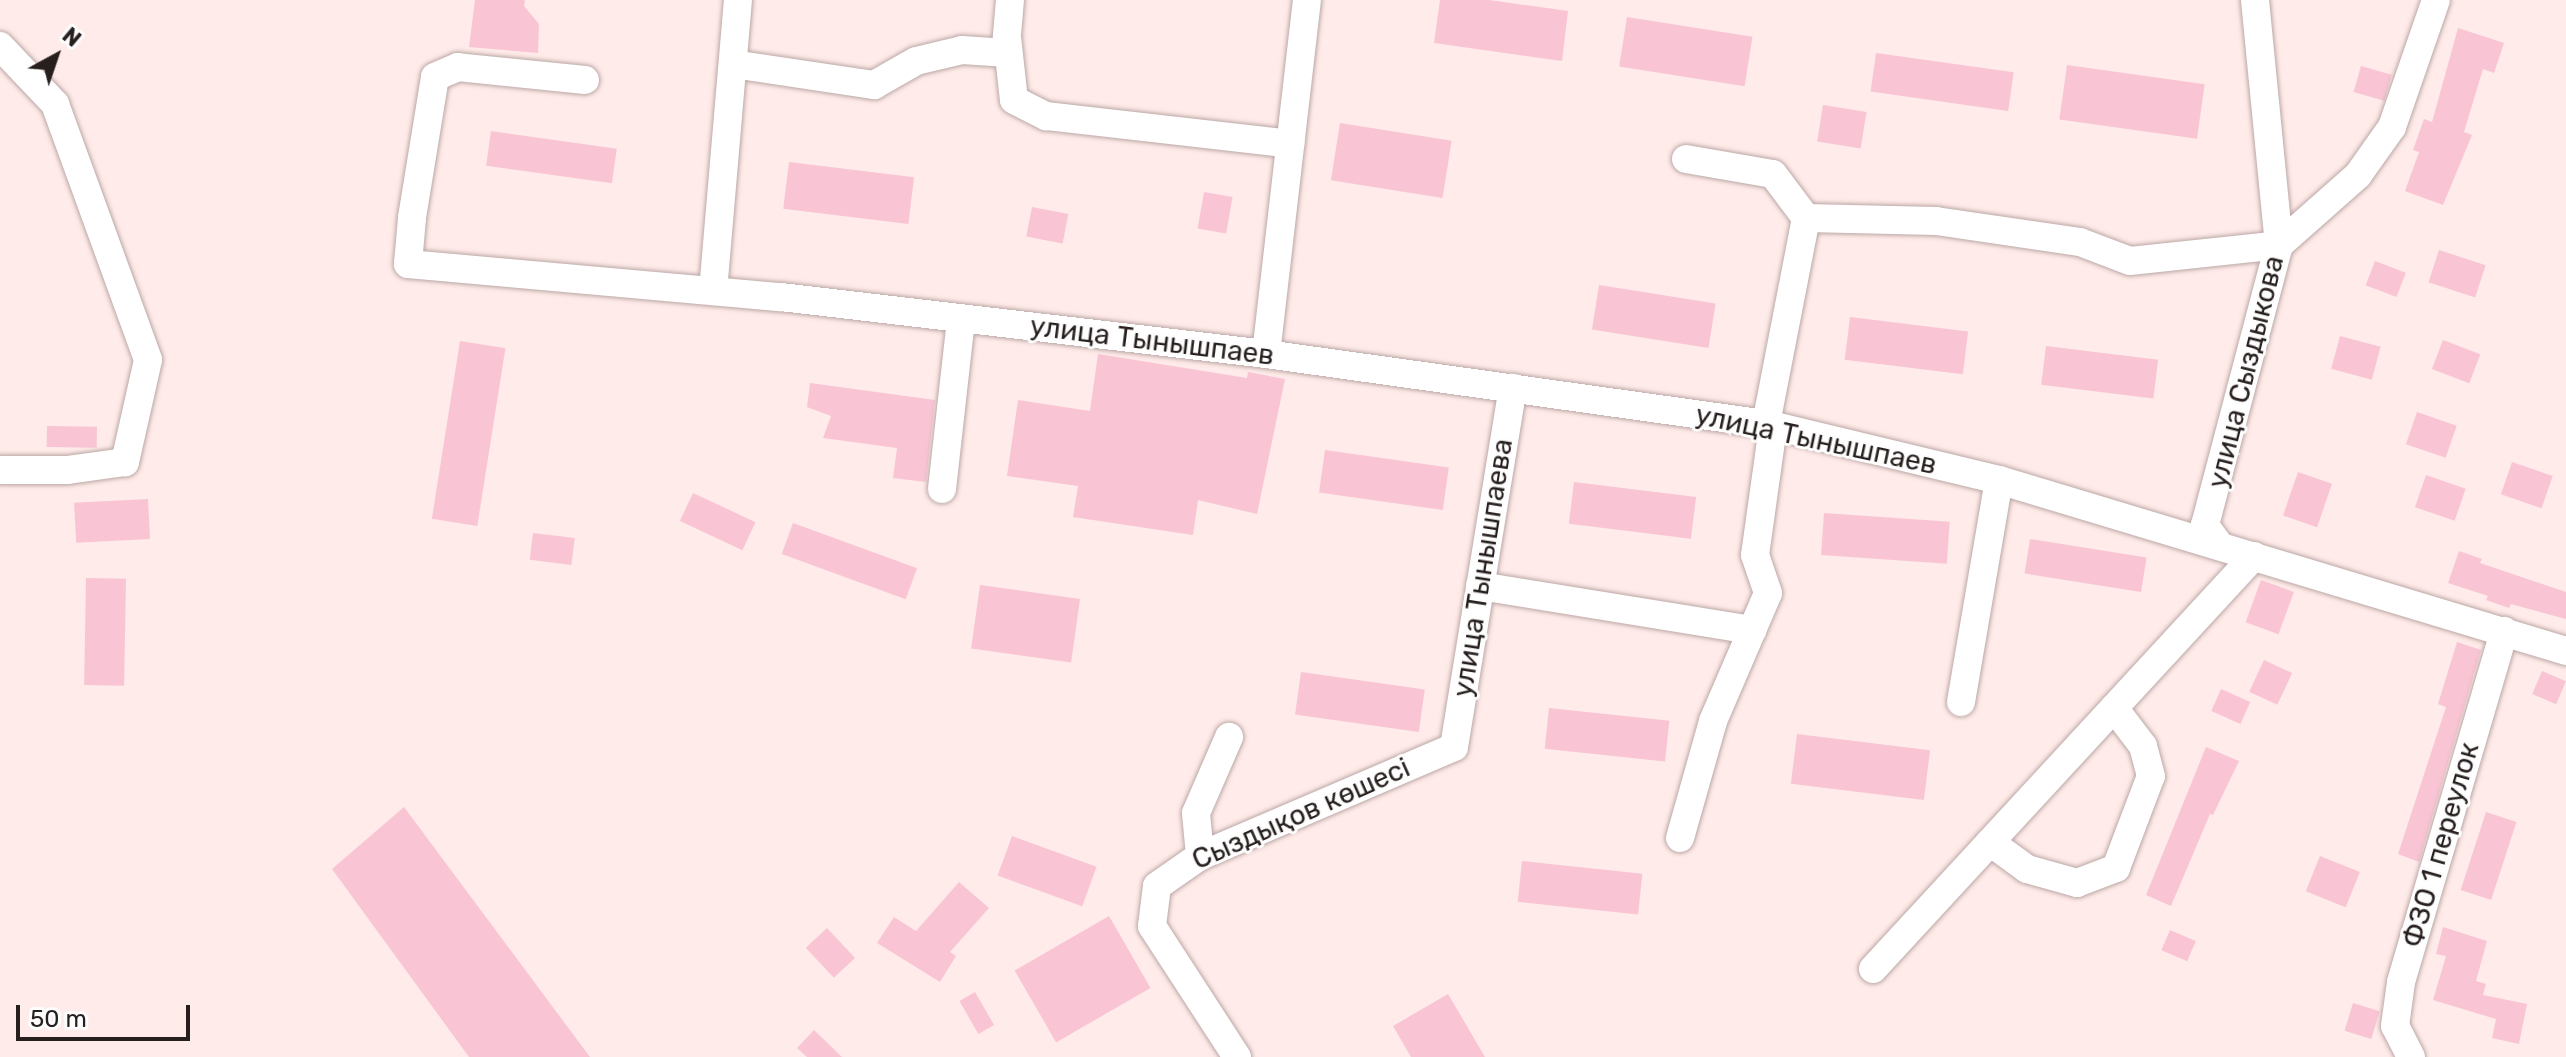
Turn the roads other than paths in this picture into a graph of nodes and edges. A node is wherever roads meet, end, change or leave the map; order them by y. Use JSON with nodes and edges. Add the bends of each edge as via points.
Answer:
{"nodes":[{"id":1,"x":738,"y":0,"type":"edge"},
{"id":2,"x":1010,"y":0,"type":"edge"},
{"id":3,"x":1307,"y":0,"type":"edge"},
{"id":4,"x":2255,"y":0,"type":"edge"},
{"id":5,"x":2436,"y":0,"type":"edge"},
{"id":6,"x":0,"y":46,"type":"edge"},
{"id":7,"x":1008,"y":53,"type":"junction"},
{"id":8,"x":733,"y":64,"type":"junction"},
{"id":9,"x":585,"y":80,"type":"dead end"},
{"id":10,"x":1290,"y":144,"type":"junction"},
{"id":11,"x":1686,"y":159,"type":"dead end"},
{"id":12,"x":1806,"y":218,"type":"junction"},
{"id":13,"x":2279,"y":245,"type":"junction"},
{"id":14,"x":713,"y":291,"type":"junction"},
{"id":15,"x":961,"y":319,"type":"junction"},
{"id":16,"x":1266,"y":354,"type":"junction"},
{"id":17,"x":1513,"y":388,"type":"junction"},
{"id":18,"x":1770,"y":426,"type":"junction"},
{"id":19,"x":0,"y":470,"type":"edge"},
{"id":20,"x":1999,"y":480,"type":"junction"},
{"id":21,"x":942,"y":489,"type":"dead end"},
{"id":22,"x":2220,"y":546,"type":"junction"},
{"id":23,"x":2254,"y":556,"type":"junction"},
{"id":24,"x":1480,"y":586,"type":"junction"},
{"id":25,"x":1752,"y":630,"type":"junction"},
{"id":26,"x":2504,"y":631,"type":"junction"},
{"id":27,"x":2566,"y":651,"type":"edge"},
{"id":28,"x":1961,"y":702,"type":"dead end"},
{"id":29,"x":2114,"y":708,"type":"junction"},
{"id":30,"x":1229,"y":737,"type":"dead end"},
{"id":31,"x":1454,"y":747,"type":"joint"},
{"id":32,"x":1680,"y":838,"type":"dead end"},
{"id":33,"x":1990,"y":842,"type":"junction"},
{"id":34,"x":1200,"y":856,"type":"junction"},
{"id":35,"x":1873,"y":969,"type":"dead end"},
{"id":36,"x":1237,"y":1057,"type":"edge"},
{"id":37,"x":2411,"y":1057,"type":"edge"}],
"edges":[{"from":1,"to":8,"type":"street"},
{"from":2,"to":7,"type":"street"},
{"from":3,"to":10,"type":"street"},
{"from":4,"to":13,"type":"street","name":"улица Сыздыкова"},
{"from":5,"to":13,"type":"street","via":[[2392,127],[2358,175]]},
{"from":6,"to":19,"type":"street","via":[[55,104],[148,360],[125,462],[67,470]]},
{"from":7,"to":8,"type":"street","via":[[947,53],[916,61],[874,85]]},
{"from":7,"to":10,"type":"street","via":[[1014,100],[1046,116]]},
{"from":8,"to":14,"type":"street"},
{"from":9,"to":14,"type":"street","name":"улица Тынышпаев","via":[[458,67],[435,77],[408,264]]},
{"from":10,"to":16,"type":"street"},
{"from":11,"to":12,"type":"street","via":[[1773,174]]},
{"from":12,"to":13,"type":"street","via":[[1936,221],[2080,242],[2130,261]]},
{"from":12,"to":18,"type":"street"},
{"from":13,"to":22,"type":"street","name":"улица Сыздыкова","via":[[2205,525]]},
{"from":14,"to":15,"type":"street","name":"улица Тынышпаев"},
{"from":15,"to":16,"type":"street","name":"улица Тынышпаев"},
{"from":15,"to":21,"type":"street"},
{"from":16,"to":17,"type":"street","name":"улица Тынышпаев"},
{"from":17,"to":18,"type":"street","name":"улица Тынышпаев"},
{"from":17,"to":24,"type":"street","name":"улица Тынышпаева"},
{"from":18,"to":20,"type":"street","name":"улица Тынышпаев"},
{"from":18,"to":25,"type":"street","via":[[1755,555],[1768,593]]},
{"from":20,"to":22,"type":"street","name":"улица Тынышпаев"},
{"from":20,"to":28,"type":"street"},
{"from":22,"to":23,"type":"street"},
{"from":23,"to":26,"type":"street"},
{"from":23,"to":29,"type":"street"},
{"from":24,"to":25,"type":"street"},
{"from":24,"to":31,"type":"street","name":"улица Тынышпаева"},
{"from":25,"to":32,"type":"street","via":[[1713,721]]},
{"from":26,"to":27,"type":"street"},
{"from":26,"to":37,"type":"street","name":"ФЗО 1 переулок","via":[[2401,982],[2395,1026]]},
{"from":29,"to":33,"type":"street"},
{"from":29,"to":33,"type":"street","via":[[2143,746],[2151,776],[2116,868],[2077,883],[2027,869]]},
{"from":30,"to":34,"type":"street","via":[[1196,813]]},
{"from":31,"to":34,"type":"street","name":"Сыздықов көшесі"},
{"from":33,"to":35,"type":"street"},
{"from":34,"to":36,"type":"street","name":"Сыздықов көшесі","via":[[1157,886],[1152,926]]}]}
